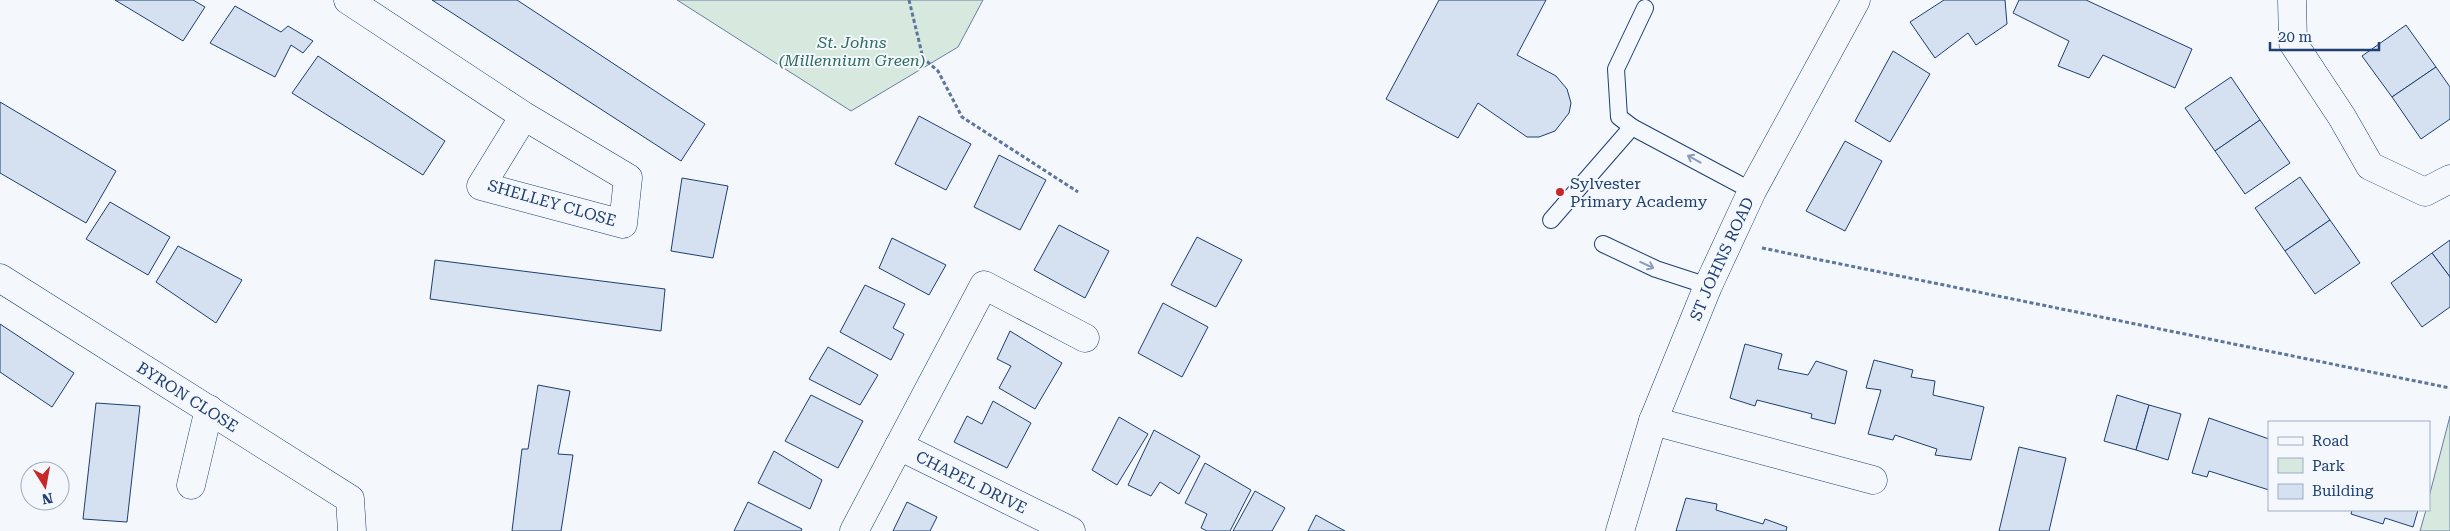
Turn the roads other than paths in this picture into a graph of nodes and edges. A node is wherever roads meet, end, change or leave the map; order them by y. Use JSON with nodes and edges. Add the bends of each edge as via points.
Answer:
{"nodes":[{"id":1,"x":348,"y":0,"type":"edge"},
{"id":2,"x":1856,"y":0,"type":"edge"},
{"id":3,"x":2292,"y":0,"type":"edge"},
{"id":4,"x":1645,"y":8,"type":"dead end"},
{"id":5,"x":524,"y":116,"type":"junction"},
{"id":6,"x":1632,"y":127,"type":"junction"},
{"id":7,"x":2450,"y":179,"type":"edge"},
{"id":8,"x":1752,"y":191,"type":"junction"},
{"id":9,"x":1551,"y":220,"type":"dead end"},
{"id":10,"x":1603,"y":244,"type":"dead end"},
{"id":11,"x":0,"y":278,"type":"edge"},
{"id":12,"x":1708,"y":286,"type":"junction"},
{"id":13,"x":1085,"y":338,"type":"dead end"},
{"id":14,"x":209,"y":409,"type":"junction"},
{"id":15,"x":1652,"y":421,"type":"junction"},
{"id":16,"x":898,"y":446,"type":"junction"},
{"id":17,"x":1872,"y":480,"type":"dead end"},
{"id":18,"x":192,"y":486,"type":"dead end"},
{"id":19,"x":352,"y":531,"type":"edge"},
{"id":20,"x":854,"y":531,"type":"edge"},
{"id":21,"x":1071,"y":531,"type":"edge"},
{"id":22,"x":1620,"y":531,"type":"edge"}],
"edges":[{"from":1,"to":5,"type":"street","name":"SHELLEY CLOSE"},
{"from":2,"to":8,"type":"street","name":"ST JOHNS ROAD"},
{"from":3,"to":7,"type":"street","via":[[2293,43],[2370,166],[2425,192]]},
{"from":4,"to":6,"type":"lane","via":[[1616,69],[1618,117]]},
{"from":5,"to":5,"type":"street","name":"SHELLEY CLOSE","via":[[628,178],[624,224],[481,186]]},
{"from":8,"to":6,"type":"lane","one_way":true},
{"from":6,"to":9,"type":"lane"},
{"from":8,"to":12,"type":"street","name":"ST JOHNS ROAD"},
{"from":10,"to":12,"type":"lane","one_way":true,"via":[[1656,269]]},
{"from":11,"to":14,"type":"street","name":"BYRON CLOSE"},
{"from":12,"to":15,"type":"street","name":"ST JOHNS ROAD"},
{"from":13,"to":16,"type":"street","via":[[984,285]]},
{"from":14,"to":18,"type":"street"},
{"from":14,"to":19,"type":"street","name":"BYRON CLOSE","via":[[350,499]]},
{"from":15,"to":17,"type":"street"},
{"from":15,"to":22,"type":"street","name":"ST JOHNS ROAD"},
{"from":16,"to":20,"type":"street"},
{"from":16,"to":21,"type":"street","name":"CHAPEL DRIVE"}]}
